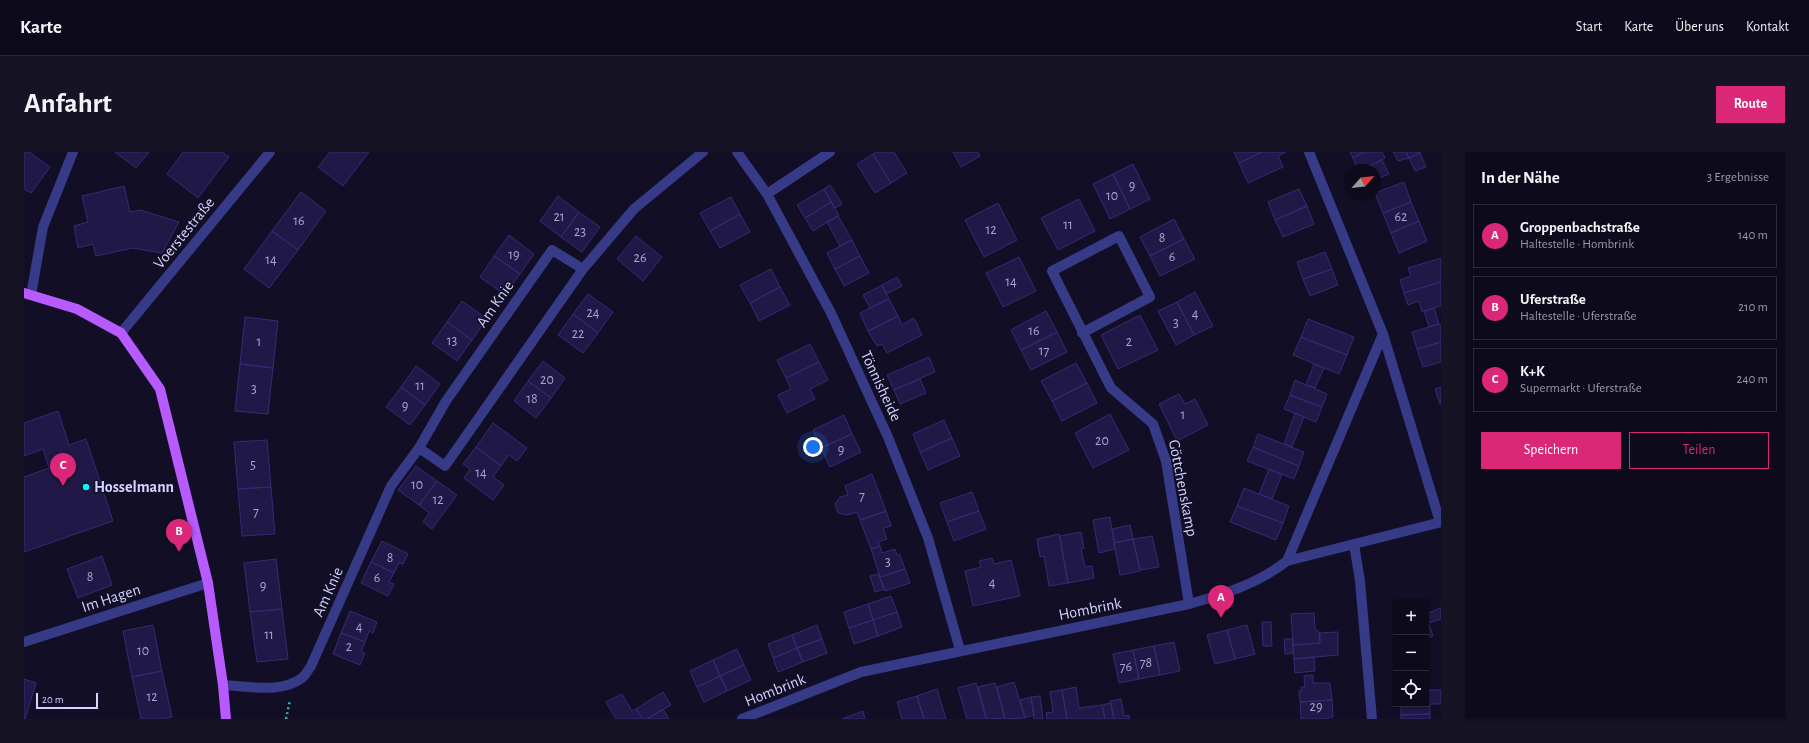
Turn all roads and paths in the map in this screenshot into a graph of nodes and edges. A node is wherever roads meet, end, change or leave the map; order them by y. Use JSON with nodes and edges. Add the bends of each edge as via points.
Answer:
{"nodes":[{"id":1,"x":73,"y":152,"type":"edge"},
{"id":2,"x":270,"y":152,"type":"edge"},
{"id":3,"x":703,"y":152,"type":"edge"},
{"id":4,"x":737,"y":152,"type":"edge"},
{"id":5,"x":830,"y":152,"type":"edge"},
{"id":6,"x":1309,"y":152,"type":"edge"},
{"id":7,"x":767,"y":194,"type":"junction"},
{"id":8,"x":583,"y":269,"type":"junction"},
{"id":9,"x":28,"y":294,"type":"edge"},
{"id":10,"x":121,"y":333,"type":"junction"},
{"id":11,"x":1082,"y":333,"type":"junction"},
{"id":12,"x":1383,"y":334,"type":"junction"},
{"id":13,"x":419,"y":448,"type":"junction"},
{"id":14,"x":1441,"y":522,"type":"edge"},
{"id":15,"x":1354,"y":544,"type":"junction"},
{"id":16,"x":1287,"y":562,"type":"junction"},
{"id":17,"x":208,"y":583,"type":"junction"},
{"id":18,"x":1189,"y":604,"type":"junction"},
{"id":19,"x":24,"y":642,"type":"edge"},
{"id":20,"x":960,"y":650,"type":"junction"},
{"id":21,"x":223,"y":685,"type":"junction"},
{"id":22,"x":226,"y":719,"type":"edge"},
{"id":23,"x":742,"y":719,"type":"edge"},
{"id":24,"x":1372,"y":719,"type":"edge"}],
"edges":[{"from":1,"to":9,"type":"street","via":[[43,227]]},
{"from":2,"to":10,"type":"street","name":"Voerstestraße"},
{"from":3,"to":8,"type":"street","via":[[634,209]]},
{"from":4,"to":7,"type":"street","name":"Tönnisheide"},
{"from":5,"to":7,"type":"street"},
{"from":6,"to":12,"type":"street"},
{"from":7,"to":20,"type":"street","name":"Tönnisheide","via":[[831,313],[888,437],[928,538]]},
{"from":8,"to":13,"type":"street","via":[[445,466]]},
{"from":8,"to":13,"type":"street","name":"Am Knie","via":[[552,250],[446,401]]},
{"from":9,"to":10,"type":"main road","via":[[77,309]]},
{"from":10,"to":17,"type":"main road","via":[[160,389]]},
{"from":11,"to":11,"type":"street","name":"Göttchenskamp","via":[[1150,297],[1120,236],[1052,271]]},
{"from":11,"to":18,"type":"street","name":"Göttchenskamp","via":[[1111,388],[1154,424],[1166,461]]},
{"from":12,"to":14,"type":"street"},
{"from":12,"to":16,"type":"street"},
{"from":13,"to":21,"type":"street","name":"Am Knie","via":[[391,486],[311,666],[303,678],[292,684],[277,687]]},
{"from":14,"to":15,"type":"street","name":"Hombrink"},
{"from":15,"to":16,"type":"street","name":"Hombrink"},
{"from":15,"to":24,"type":"street","via":[[1360,581]]},
{"from":16,"to":18,"type":"street","name":"Hombrink","via":[[1269,575],[1237,590]]},
{"from":17,"to":19,"type":"street","name":"Im Hagen"},
{"from":17,"to":21,"type":"main road"},
{"from":18,"to":20,"type":"street","name":"Hombrink"},
{"from":20,"to":23,"type":"street","name":"Hombrink","via":[[861,672]]},
{"from":21,"to":22,"type":"main road"}]}
